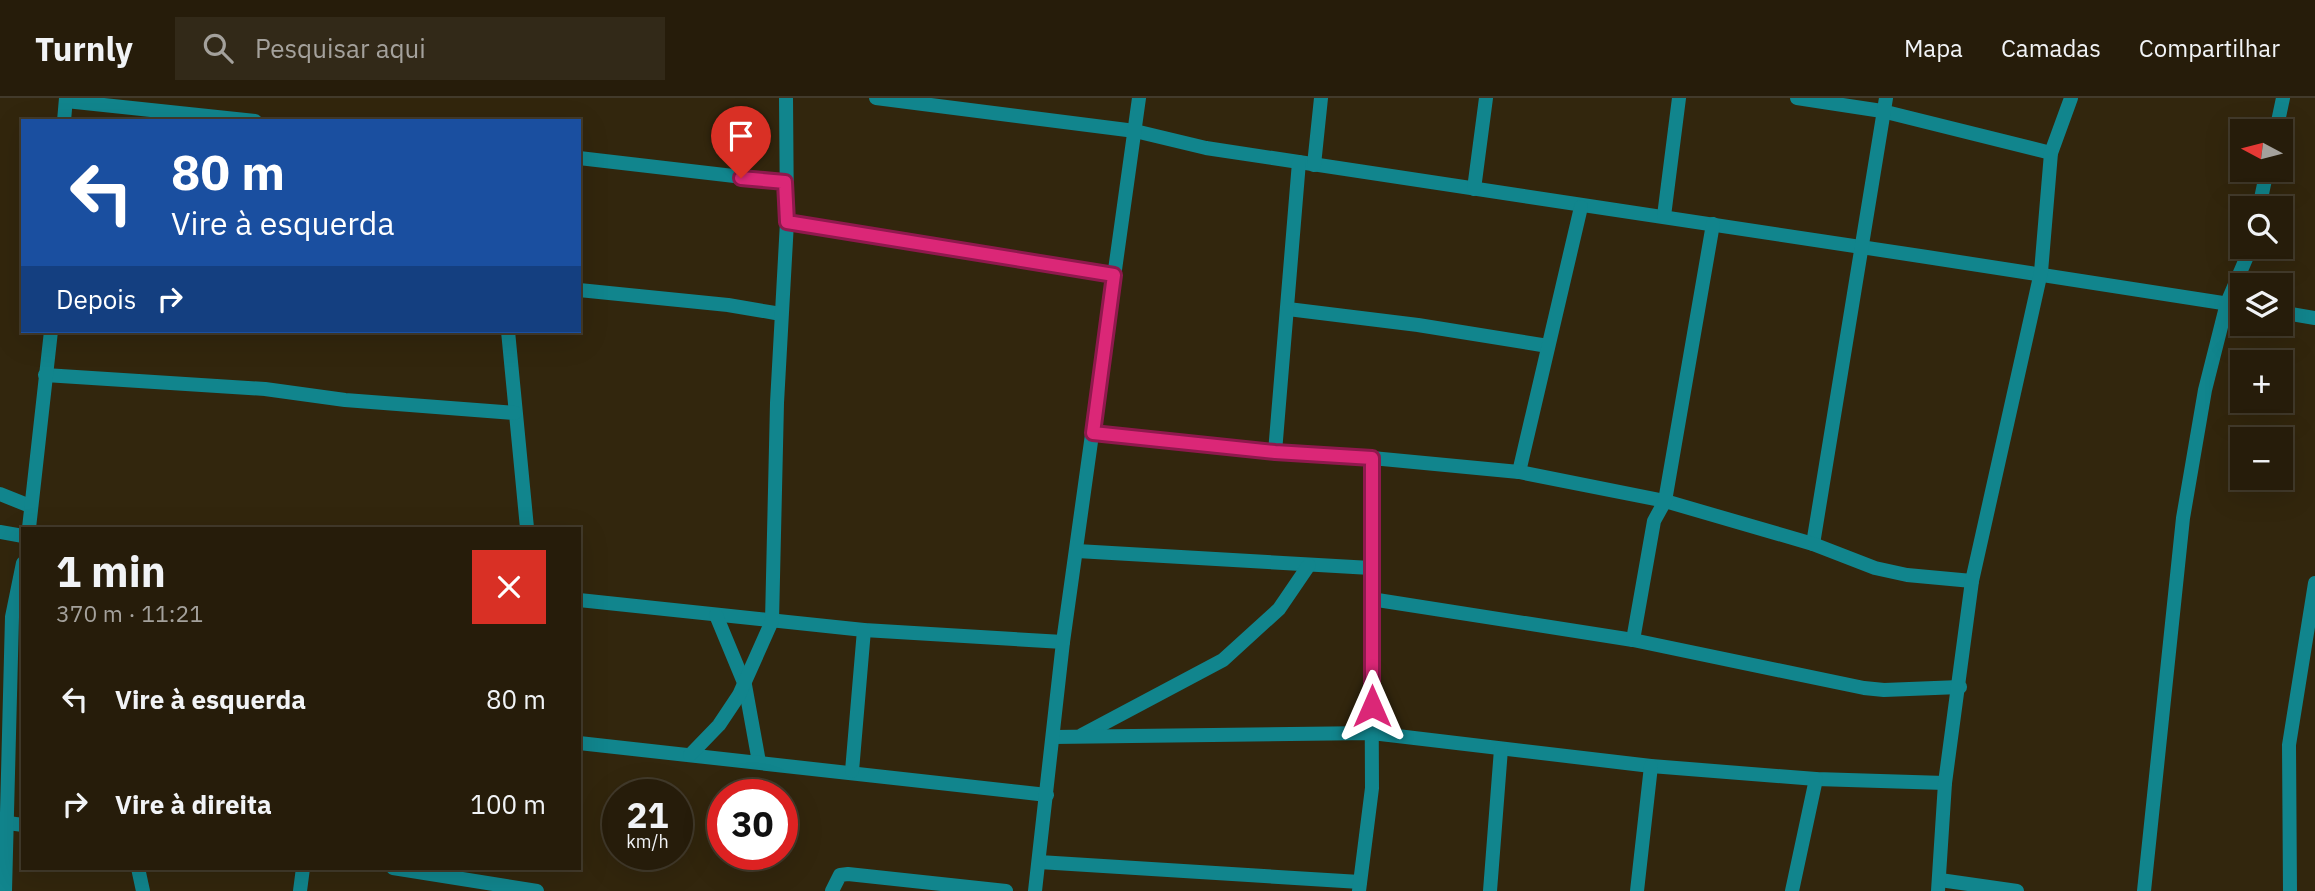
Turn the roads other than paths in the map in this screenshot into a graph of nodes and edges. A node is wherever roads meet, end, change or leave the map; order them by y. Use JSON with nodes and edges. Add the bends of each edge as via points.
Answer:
{"nodes":[{"id":1,"x":786,"y":98,"type":"edge"},
{"id":2,"x":876,"y":98,"type":"edge"},
{"id":3,"x":1139,"y":98,"type":"edge"},
{"id":4,"x":1321,"y":98,"type":"edge"},
{"id":5,"x":1486,"y":98,"type":"edge"},
{"id":6,"x":1679,"y":98,"type":"edge"},
{"id":7,"x":1797,"y":98,"type":"edge"},
{"id":8,"x":2071,"y":98,"type":"edge"},
{"id":9,"x":2283,"y":98,"type":"edge"},
{"id":10,"x":66,"y":100,"type":"edge"},
{"id":11,"x":949,"y":102,"type":"edge"},
{"id":12,"x":1884,"y":104,"type":"edge"},
{"id":13,"x":64,"y":119,"type":"edge"},
{"id":14,"x":237,"y":119,"type":"edge"},
{"id":15,"x":2279,"y":119,"type":"edge"},
{"id":16,"x":1135,"y":131,"type":"junction"},
{"id":17,"x":2051,"y":153,"type":"junction"},
{"id":18,"x":581,"y":158,"type":"edge"},
{"id":19,"x":1306,"y":163,"type":"junction"},
{"id":20,"x":785,"y":182,"type":"junction"},
{"id":21,"x":1474,"y":189,"type":"junction"},
{"id":22,"x":1581,"y":207,"type":"junction"},
{"id":23,"x":1664,"y":216,"type":"junction"},
{"id":24,"x":787,"y":222,"type":"junction"},
{"id":25,"x":1713,"y":224,"type":"junction"},
{"id":26,"x":1862,"y":249,"type":"junction"},
{"id":27,"x":2246,"y":259,"type":"edge"},
{"id":28,"x":2041,"y":272,"type":"junction"},
{"id":29,"x":1114,"y":275,"type":"junction"},
{"id":30,"x":581,"y":290,"type":"edge"},
{"id":31,"x":2227,"y":303,"type":"junction"},
{"id":32,"x":2230,"y":304,"type":"edge"},
{"id":33,"x":1288,"y":309,"type":"junction"},
{"id":34,"x":781,"y":314,"type":"junction"},
{"id":35,"x":2293,"y":314,"type":"edge"},
{"id":36,"x":2315,"y":318,"type":"edge"},
{"id":37,"x":51,"y":333,"type":"edge"},
{"id":38,"x":508,"y":333,"type":"edge"},
{"id":39,"x":1549,"y":346,"type":"junction"},
{"id":40,"x":46,"y":375,"type":"junction"},
{"id":41,"x":515,"y":412,"type":"junction"},
{"id":42,"x":1093,"y":433,"type":"junction"},
{"id":43,"x":1275,"y":452,"type":"junction"},
{"id":44,"x":1372,"y":458,"type":"junction"},
{"id":45,"x":1519,"y":472,"type":"junction"},
{"id":46,"x":0,"y":495,"type":"edge"},
{"id":47,"x":1665,"y":501,"type":"junction"},
{"id":48,"x":30,"y":506,"type":"junction"},
{"id":49,"x":29,"y":527,"type":"edge"},
{"id":50,"x":527,"y":527,"type":"edge"},
{"id":51,"x":0,"y":533,"type":"edge"},
{"id":52,"x":21,"y":536,"type":"edge"},
{"id":53,"x":1813,"y":544,"type":"junction"},
{"id":54,"x":1077,"y":551,"type":"junction"},
{"id":55,"x":1309,"y":565,"type":"junction"},
{"id":56,"x":1371,"y":568,"type":"junction"},
{"id":57,"x":21,"y":569,"type":"edge"},
{"id":58,"x":1972,"y":581,"type":"junction"},
{"id":59,"x":2315,"y":583,"type":"edge"},
{"id":60,"x":1371,"y":599,"type":"junction"},
{"id":61,"x":581,"y":600,"type":"edge"},
{"id":62,"x":716,"y":615,"type":"junction"},
{"id":63,"x":6,"y":617,"type":"edge"},
{"id":64,"x":772,"y":621,"type":"junction"},
{"id":65,"x":864,"y":629,"type":"junction"},
{"id":66,"x":1633,"y":640,"type":"junction"},
{"id":67,"x":1063,"y":642,"type":"junction"},
{"id":68,"x":18,"y":667,"type":"edge"},
{"id":69,"x":745,"y":685,"type":"junction"},
{"id":70,"x":1960,"y":687,"type":"junction"},
{"id":71,"x":1372,"y":733,"type":"junction"},
{"id":72,"x":1054,"y":737,"type":"junction"},
{"id":73,"x":1079,"y":737,"type":"junction"},
{"id":74,"x":581,"y":743,"type":"edge"},
{"id":75,"x":1501,"y":749,"type":"junction"},
{"id":76,"x":690,"y":755,"type":"junction"},
{"id":77,"x":759,"y":762,"type":"junction"},
{"id":78,"x":1651,"y":766,"type":"junction"},
{"id":79,"x":852,"y":771,"type":"junction"},
{"id":80,"x":1815,"y":779,"type":"junction"},
{"id":81,"x":1945,"y":783,"type":"junction"},
{"id":82,"x":1047,"y":795,"type":"junction"},
{"id":83,"x":16,"y":824,"type":"edge"},
{"id":84,"x":1039,"y":862,"type":"junction"},
{"id":85,"x":138,"y":870,"type":"edge"},
{"id":86,"x":303,"y":870,"type":"edge"},
{"id":87,"x":404,"y":870,"type":"edge"},
{"id":88,"x":4,"y":881,"type":"edge"},
{"id":89,"x":1360,"y":886,"type":"edge"},
{"id":90,"x":1939,"y":886,"type":"edge"},
{"id":91,"x":519,"y":890,"type":"edge"},
{"id":92,"x":143,"y":891,"type":"edge"},
{"id":93,"x":300,"y":891,"type":"edge"},
{"id":94,"x":537,"y":891,"type":"edge"},
{"id":95,"x":832,"y":891,"type":"edge"},
{"id":96,"x":1006,"y":891,"type":"edge"},
{"id":97,"x":1035,"y":891,"type":"edge"},
{"id":98,"x":1490,"y":891,"type":"edge"},
{"id":99,"x":1637,"y":891,"type":"edge"},
{"id":100,"x":1792,"y":891,"type":"edge"},
{"id":101,"x":2017,"y":891,"type":"edge"},
{"id":102,"x":2144,"y":891,"type":"edge"},
{"id":103,"x":2290,"y":891,"type":"edge"}],
"edges":[{"from":1,"to":20,"type":"street"},
{"from":2,"to":11,"type":"street"},
{"from":3,"to":16,"type":"street"},
{"from":4,"to":19,"type":"street"},
{"from":5,"to":21,"type":"street"},
{"from":6,"to":23,"type":"street"},
{"from":7,"to":12,"type":"street"},
{"from":8,"to":17,"type":"street"},
{"from":9,"to":15,"type":"street"},
{"from":10,"to":13,"type":"street"},
{"from":10,"to":14,"type":"street"},
{"from":11,"to":16,"type":"street"},
{"from":12,"to":17,"type":"street"},
{"from":12,"to":26,"type":"street"},
{"from":16,"to":19,"type":"street","via":[[1206,148]]},
{"from":16,"to":29,"type":"street"},
{"from":17,"to":28,"type":"street"},
{"from":18,"to":20,"type":"street"},
{"from":19,"to":21,"type":"street"},
{"from":19,"to":33,"type":"street"},
{"from":20,"to":24,"type":"street"},
{"from":21,"to":22,"type":"street"},
{"from":22,"to":23,"type":"street"},
{"from":22,"to":39,"type":"street"},
{"from":23,"to":25,"type":"street"},
{"from":24,"to":29,"type":"street"},
{"from":24,"to":34,"type":"street"},
{"from":25,"to":26,"type":"street"},
{"from":25,"to":47,"type":"street"},
{"from":26,"to":28,"type":"street"},
{"from":26,"to":53,"type":"street"},
{"from":27,"to":31,"type":"street"},
{"from":28,"to":31,"type":"street"},
{"from":28,"to":58,"type":"street"},
{"from":29,"to":42,"type":"street"},
{"from":30,"to":34,"type":"street"},
{"from":31,"to":32,"type":"street"},
{"from":31,"to":102,"type":"street","via":[[2205,390],[2183,518]]},
{"from":33,"to":39,"type":"street"},
{"from":33,"to":43,"type":"street"},
{"from":34,"to":64,"type":"street"},
{"from":35,"to":36,"type":"street"},
{"from":37,"to":40,"type":"street"},
{"from":38,"to":41,"type":"street"},
{"from":39,"to":45,"type":"street"},
{"from":40,"to":41,"type":"street"},
{"from":40,"to":48,"type":"street"},
{"from":41,"to":50,"type":"street"},
{"from":42,"to":43,"type":"street"},
{"from":42,"to":54,"type":"street"},
{"from":43,"to":44,"type":"street"},
{"from":44,"to":45,"type":"street"},
{"from":44,"to":56,"type":"street"},
{"from":45,"to":47,"type":"street"},
{"from":46,"to":48,"type":"street"},
{"from":47,"to":53,"type":"street"},
{"from":47,"to":66,"type":"street","via":[[1654,522]]},
{"from":48,"to":49,"type":"street"},
{"from":51,"to":52,"type":"street"},
{"from":53,"to":58,"type":"street","via":[[1875,568]]},
{"from":54,"to":55,"type":"street"},
{"from":54,"to":67,"type":"street"},
{"from":55,"to":56,"type":"street"},
{"from":55,"to":73,"type":"street","via":[[1279,609],[1223,660]]},
{"from":56,"to":60,"type":"street"},
{"from":57,"to":63,"type":"street"},
{"from":58,"to":70,"type":"street"},
{"from":59,"to":103,"type":"street","via":[[2289,745]]},
{"from":60,"to":66,"type":"street"},
{"from":60,"to":71,"type":"street"},
{"from":61,"to":62,"type":"street"},
{"from":62,"to":64,"type":"street"},
{"from":62,"to":69,"type":"street"},
{"from":63,"to":68,"type":"street"},
{"from":64,"to":65,"type":"street"},
{"from":64,"to":69,"type":"street"},
{"from":65,"to":67,"type":"street"},
{"from":65,"to":79,"type":"street"},
{"from":66,"to":70,"type":"street","via":[[1864,688]]},
{"from":67,"to":72,"type":"street"},
{"from":68,"to":83,"type":"street"},
{"from":69,"to":76,"type":"street","via":[[719,725]]},
{"from":69,"to":77,"type":"street"},
{"from":70,"to":81,"type":"street"},
{"from":71,"to":73,"type":"street"},
{"from":71,"to":75,"type":"street"},
{"from":71,"to":89,"type":"street","via":[[1372,788]]},
{"from":72,"to":73,"type":"street"},
{"from":72,"to":82,"type":"street"},
{"from":74,"to":76,"type":"street"},
{"from":75,"to":78,"type":"street"},
{"from":75,"to":98,"type":"street"},
{"from":76,"to":77,"type":"street"},
{"from":77,"to":79,"type":"street"},
{"from":78,"to":80,"type":"street"},
{"from":78,"to":99,"type":"street"},
{"from":79,"to":82,"type":"street"},
{"from":80,"to":81,"type":"street"},
{"from":80,"to":100,"type":"street"},
{"from":81,"to":90,"type":"street"},
{"from":82,"to":84,"type":"street"},
{"from":83,"to":88,"type":"street"},
{"from":84,"to":89,"type":"street"},
{"from":84,"to":97,"type":"street"},
{"from":85,"to":92,"type":"street"},
{"from":86,"to":93,"type":"street"},
{"from":87,"to":91,"type":"street"},
{"from":90,"to":101,"type":"street"},
{"from":91,"to":94,"type":"street"},
{"from":95,"to":96,"type":"street","via":[[840,875],[848,874]]}]}
